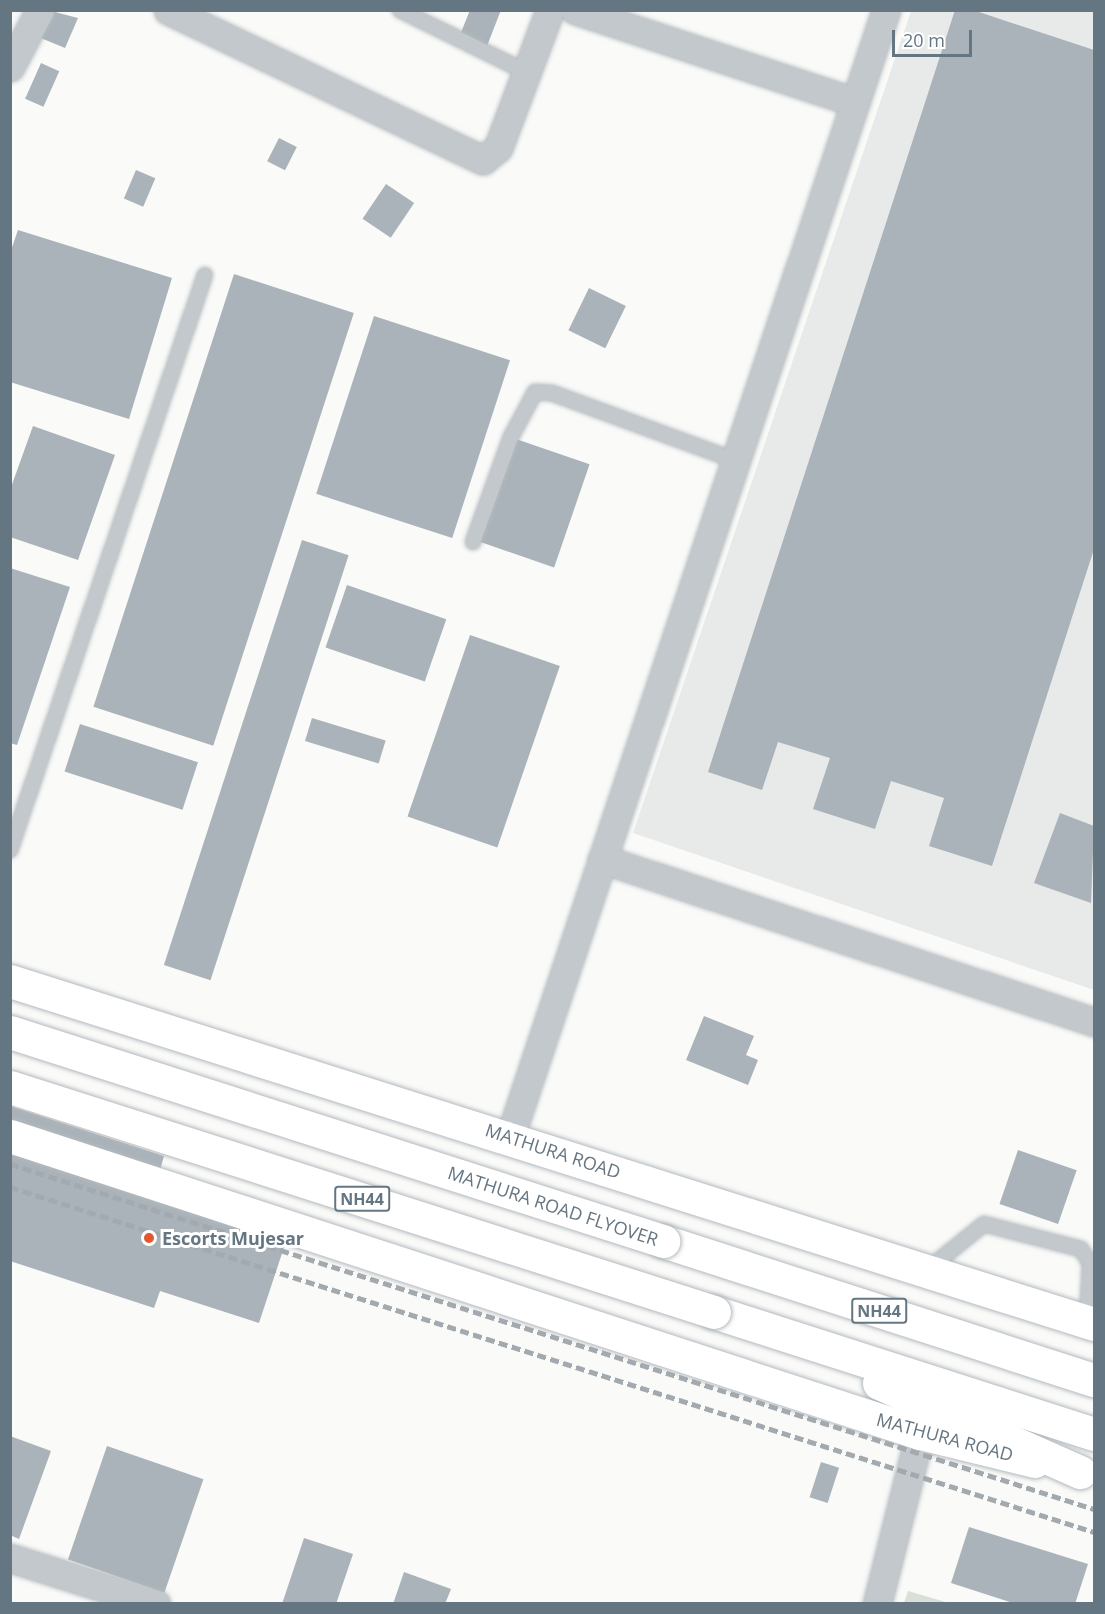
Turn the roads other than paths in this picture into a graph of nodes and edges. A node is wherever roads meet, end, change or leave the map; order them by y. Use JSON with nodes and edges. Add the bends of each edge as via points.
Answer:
{"nodes":[{"id":1,"x":40,"y":10,"type":"edge"},
{"id":2,"x":168,"y":10,"type":"edge"},
{"id":3,"x":400,"y":10,"type":"edge"},
{"id":4,"x":550,"y":10,"type":"edge"},
{"id":5,"x":575,"y":10,"type":"edge"},
{"id":6,"x":886,"y":10,"type":"edge"},
{"id":7,"x":10,"y":67,"type":"edge"},
{"id":8,"x":528,"y":73,"type":"junction"},
{"id":9,"x":855,"y":102,"type":"junction"},
{"id":10,"x":205,"y":276,"type":"dead end"},
{"id":11,"x":734,"y":460,"type":"junction"},
{"id":12,"x":472,"y":542,"type":"dead end"},
{"id":13,"x":10,"y":850,"type":"edge"},
{"id":14,"x":602,"y":859,"type":"junction"},
{"id":15,"x":10,"y":981,"type":"edge"},
{"id":16,"x":1095,"y":1022,"type":"edge"},
{"id":17,"x":10,"y":1032,"type":"edge"},
{"id":18,"x":10,"y":1087,"type":"edge"},
{"id":19,"x":10,"y":1136,"type":"edge"},
{"id":20,"x":510,"y":1137,"type":"junction"},
{"id":21,"x":925,"y":1271,"type":"junction"},
{"id":22,"x":1091,"y":1323,"type":"edge"},
{"id":23,"x":774,"y":1331,"type":"junction"},
{"id":24,"x":1095,"y":1380,"type":"edge"},
{"id":25,"x":920,"y":1434,"type":"junction"},
{"id":26,"x":1095,"y":1434,"type":"edge"},
{"id":27,"x":1087,"y":1475,"type":"edge"},
{"id":28,"x":10,"y":1558,"type":"edge"},
{"id":29,"x":156,"y":1604,"type":"edge"},
{"id":30,"x":877,"y":1604,"type":"edge"}],
"edges":[{"from":1,"to":7,"type":"street"},
{"from":2,"to":8,"type":"street","via":[[483,160],[498,148]]},
{"from":3,"to":8,"type":"lane"},
{"from":4,"to":8,"type":"street"},
{"from":5,"to":9,"type":"street"},
{"from":6,"to":9,"type":"street"},
{"from":9,"to":11,"type":"street"},
{"from":10,"to":13,"type":"lane"},
{"from":11,"to":12,"type":"lane","via":[[552,393],[535,392],[510,436]]},
{"from":11,"to":14,"type":"street"},
{"from":14,"to":16,"type":"street"},
{"from":14,"to":20,"type":"street"},
{"from":15,"to":20,"type":"main road","name":"MATHURA ROAD"},
{"from":17,"to":24,"type":"main road","name":"MATHURA ROAD FLYOVER","number":"NH44","bridge":true},
{"from":18,"to":23,"type":"main road","number":"NH44","bridge":true},
{"from":19,"to":25,"type":"main road","name":"MATHURA ROAD"},
{"from":20,"to":21,"type":"main road","name":"MATHURA ROAD"},
{"from":21,"to":22,"type":"main road","name":"MATHURA ROAD"},
{"from":21,"to":22,"type":"lane","via":[[984,1224],[1081,1249],[1090,1263]]},
{"from":23,"to":26,"type":"main road","number":"NH44"},
{"from":23,"to":27,"type":"main road"},
{"from":25,"to":27,"type":"main road","name":"MATHURA ROAD"},
{"from":25,"to":30,"type":"street"},
{"from":28,"to":29,"type":"street"}]}
